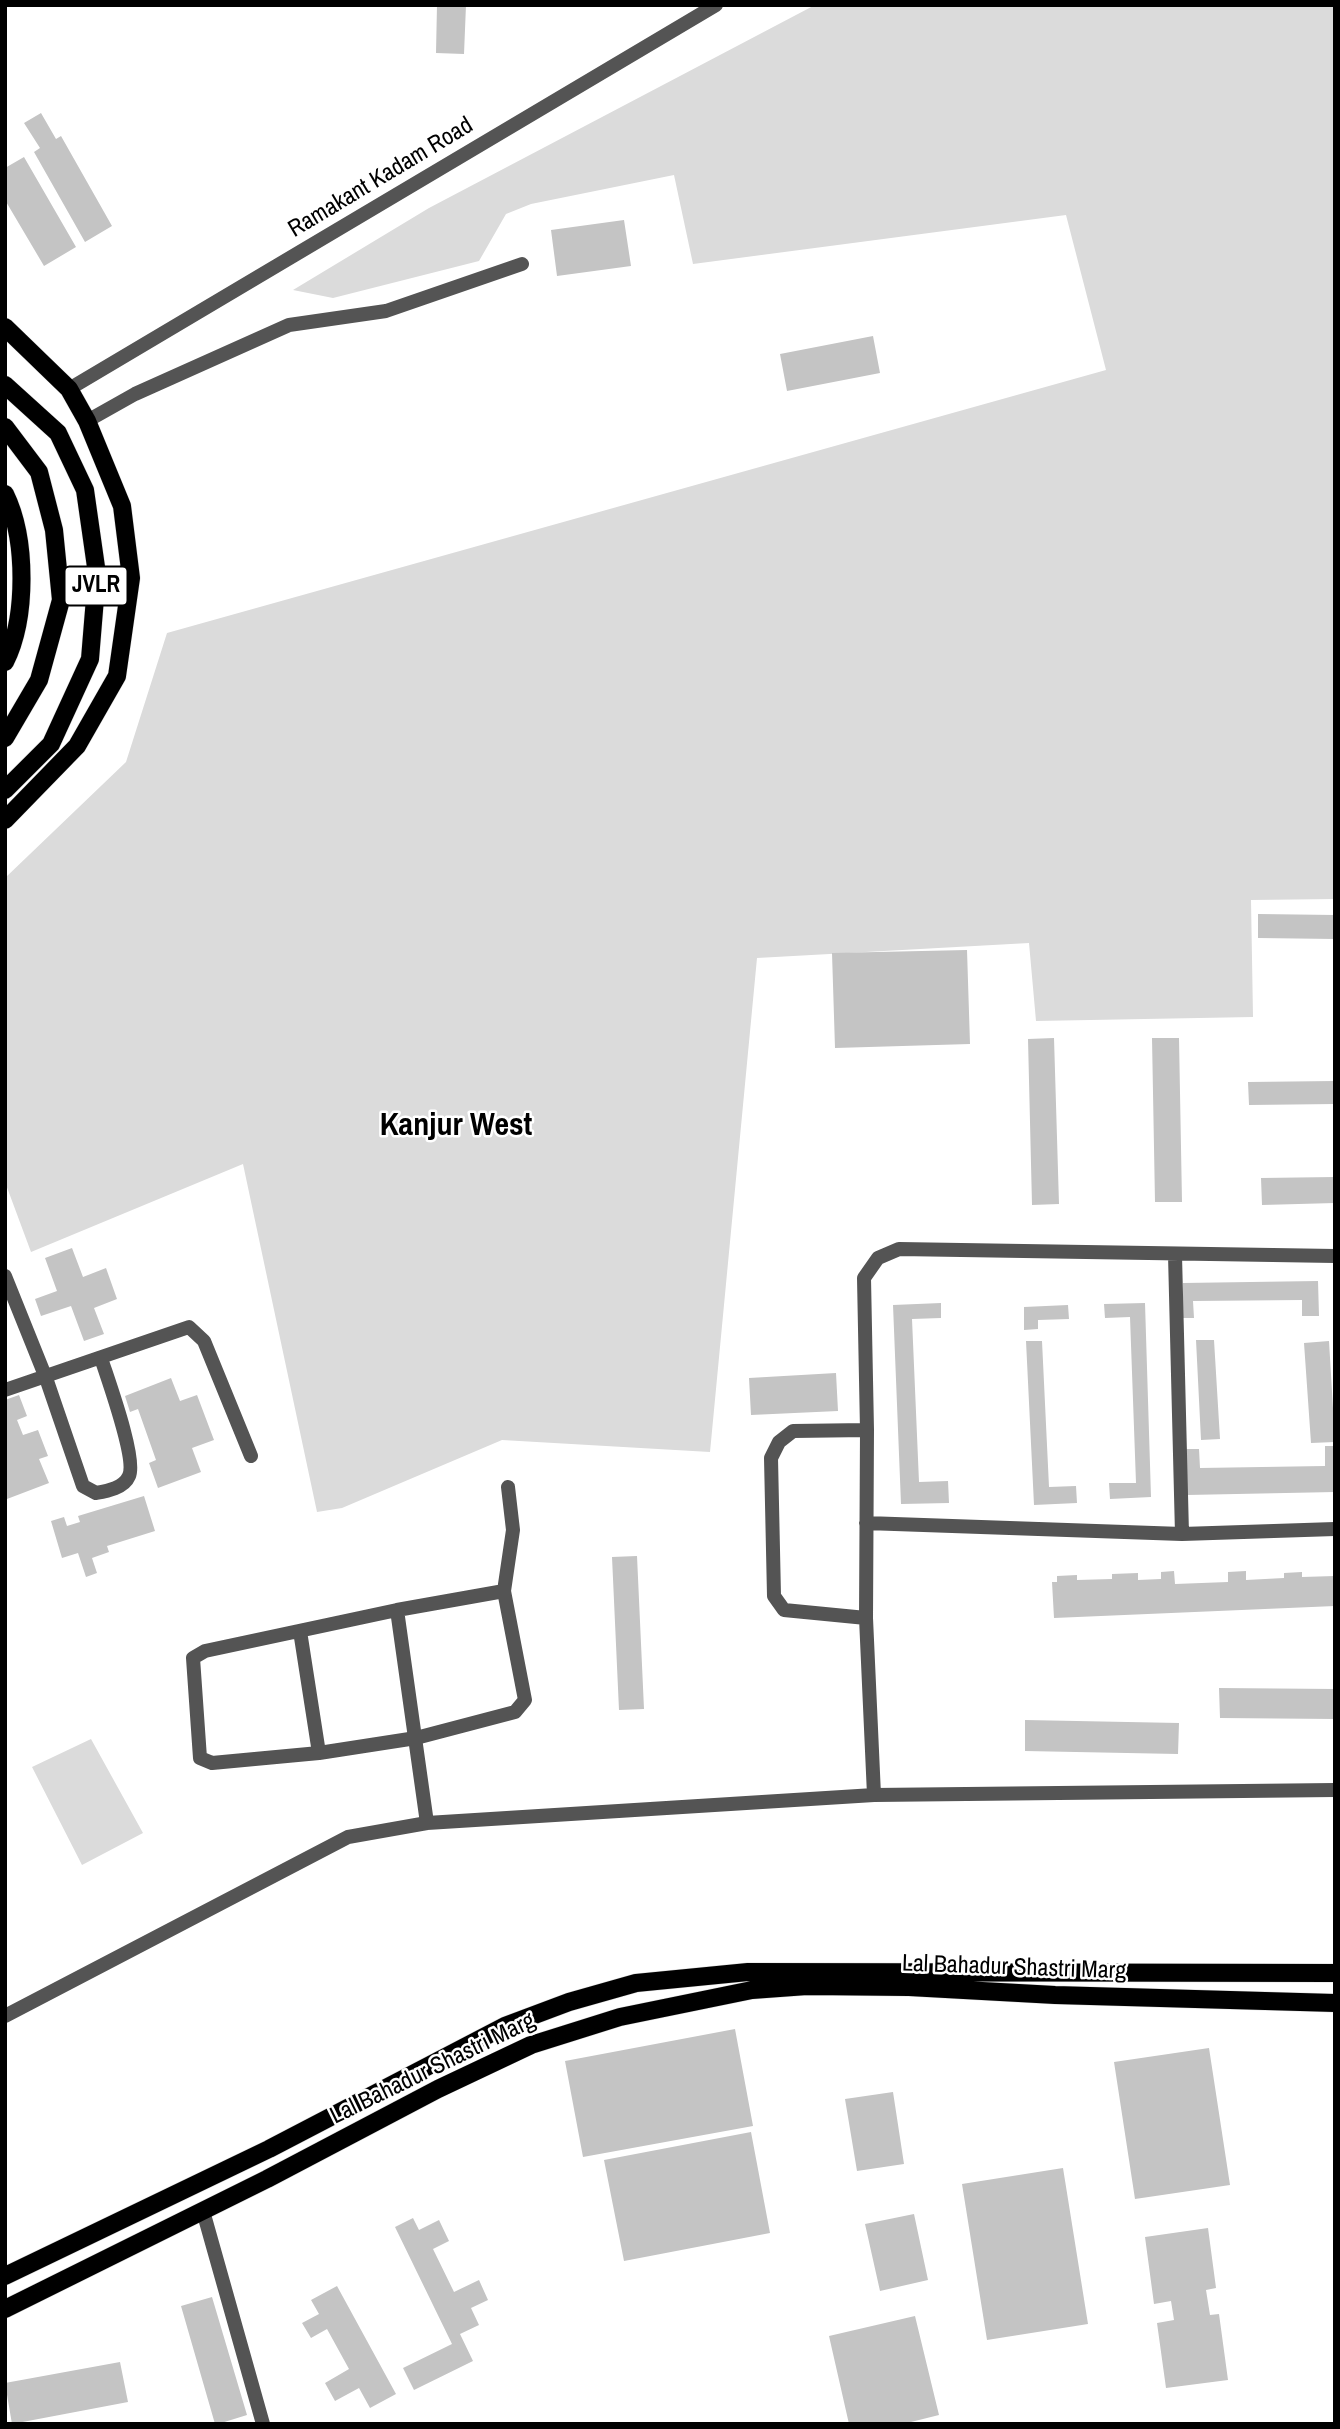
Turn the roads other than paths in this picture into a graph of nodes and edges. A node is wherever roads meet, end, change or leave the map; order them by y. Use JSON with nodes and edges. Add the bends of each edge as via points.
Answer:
{"nodes":[{"id":1,"x":716,"y":5,"type":"edge"},
{"id":2,"x":522,"y":264,"type":"dead end"},
{"id":3,"x":5,"y":327,"type":"edge"},
{"id":4,"x":5,"y":385,"type":"edge"},
{"id":5,"x":69,"y":389,"type":"junction"},
{"id":6,"x":88,"y":421,"type":"junction"},
{"id":7,"x":5,"y":427,"type":"edge"},
{"id":8,"x":5,"y":494,"type":"edge"},
{"id":9,"x":11,"y":540,"type":"edge"},
{"id":10,"x":5,"y":662,"type":"edge"},
{"id":11,"x":5,"y":738,"type":"edge"},
{"id":12,"x":5,"y":790,"type":"edge"},
{"id":13,"x":5,"y":820,"type":"edge"},
{"id":14,"x":1175,"y":1255,"type":"junction"},
{"id":15,"x":1335,"y":1256,"type":"edge"},
{"id":16,"x":5,"y":1276,"type":"edge"},
{"id":17,"x":102,"y":1358,"type":"junction"},
{"id":18,"x":46,"y":1378,"type":"junction"},
{"id":19,"x":5,"y":1391,"type":"edge"},
{"id":20,"x":867,"y":1430,"type":"junction"},
{"id":21,"x":251,"y":1456,"type":"dead end"},
{"id":22,"x":508,"y":1487,"type":"dead end"},
{"id":23,"x":866,"y":1523,"type":"junction"},
{"id":24,"x":1335,"y":1529,"type":"edge"},
{"id":25,"x":1182,"y":1534,"type":"junction"},
{"id":26,"x":504,"y":1591,"type":"junction"},
{"id":27,"x":397,"y":1610,"type":"junction"},
{"id":28,"x":866,"y":1618,"type":"junction"},
{"id":29,"x":300,"y":1631,"type":"junction"},
{"id":30,"x":416,"y":1738,"type":"junction"},
{"id":31,"x":319,"y":1753,"type":"junction"},
{"id":32,"x":1335,"y":1790,"type":"edge"},
{"id":33,"x":874,"y":1796,"type":"junction"},
{"id":34,"x":427,"y":1823,"type":"junction"},
{"id":35,"x":1335,"y":1973,"type":"edge"},
{"id":36,"x":1335,"y":2003,"type":"edge"},
{"id":37,"x":5,"y":2016,"type":"edge"},
{"id":38,"x":203,"y":2211,"type":"junction"},
{"id":39,"x":5,"y":2276,"type":"edge"},
{"id":40,"x":5,"y":2309,"type":"edge"},
{"id":41,"x":263,"y":2424,"type":"edge"}],
"edges":[{"from":1,"to":5,"type":"street","name":"Ramakant Kadam Road"},
{"from":2,"to":6,"type":"street","via":[[386,311],[289,325],[135,394]]},
{"from":3,"to":5,"type":"main road"},
{"from":4,"to":12,"type":"main road","number":"JVLR","via":[[58,433],[85,490],[97,574],[89,659],[51,744]]},
{"from":5,"to":6,"type":"main road"},
{"from":6,"to":13,"type":"main road","via":[[122,506],[131,579],[117,676],[77,746]]},
{"from":7,"to":11,"type":"main road","number":"JVLR","via":[[39,472],[54,530],[61,600],[39,680]]},
{"from":8,"to":9,"type":"main road"},
{"from":9,"to":10,"type":"main road","via":[[23,589]]},
{"from":14,"to":15,"type":"street"},
{"from":14,"to":20,"type":"street","via":[[899,1249],[878,1258],[864,1278]]},
{"from":14,"to":25,"type":"street"},
{"from":16,"to":18,"type":"street"},
{"from":17,"to":18,"type":"street"},
{"from":17,"to":18,"type":"street","via":[[131,1456],[131,1474],[110,1490],[96,1493],[83,1486]]},
{"from":17,"to":21,"type":"street","via":[[189,1327],[204,1341]]},
{"from":18,"to":19,"type":"street"},
{"from":20,"to":23,"type":"street"},
{"from":20,"to":28,"type":"street","via":[[793,1432],[779,1442],[771,1458],[774,1596],[783,1610]]},
{"from":22,"to":26,"type":"street","via":[[513,1531]]},
{"from":23,"to":25,"type":"street"},
{"from":23,"to":28,"type":"street"},
{"from":24,"to":25,"type":"street"},
{"from":26,"to":27,"type":"street"},
{"from":26,"to":30,"type":"street","via":[[524,1700],[515,1712]]},
{"from":27,"to":29,"type":"street"},
{"from":27,"to":30,"type":"street"},
{"from":28,"to":33,"type":"street"},
{"from":29,"to":31,"type":"street"},
{"from":29,"to":31,"type":"street","via":[[205,1651],[193,1658],[200,1758],[212,1763]]},
{"from":30,"to":31,"type":"street"},
{"from":30,"to":34,"type":"street"},
{"from":32,"to":33,"type":"street"},
{"from":33,"to":34,"type":"street"},
{"from":34,"to":37,"type":"street","via":[[348,1837]]},
{"from":35,"to":39,"type":"main road","name":"Lal Bahadur Shastri Marg","via":[[748,1972],[636,1983],[505,2026],[269,2150]]},
{"from":36,"to":38,"type":"main road","name":"Lal Bahadur Shastri Marg","via":[[909,1987],[752,1990],[620,2017],[531,2045]]},
{"from":38,"to":40,"type":"main road","name":"Lal Bahadur Shastri Marg"},
{"from":38,"to":41,"type":"street"}]}
